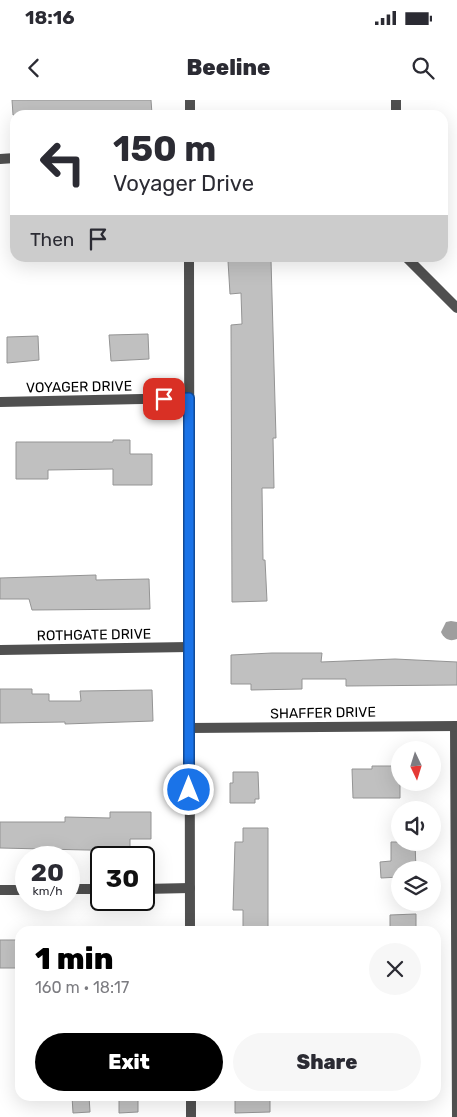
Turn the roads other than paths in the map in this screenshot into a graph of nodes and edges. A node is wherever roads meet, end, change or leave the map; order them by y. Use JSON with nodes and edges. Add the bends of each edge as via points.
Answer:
{"nodes":[{"id":1,"x":189,"y":262,"type":"edge"},
{"id":2,"x":411,"y":262,"type":"edge"},
{"id":3,"x":457,"y":308,"type":"edge"},
{"id":4,"x":189,"y":398,"type":"junction"},
{"id":5,"x":0,"y":402,"type":"edge"},
{"id":6,"x":189,"y":647,"type":"junction"},
{"id":7,"x":0,"y":650,"type":"edge"},
{"id":8,"x":456,"y":726,"type":"edge"},
{"id":9,"x":189,"y":728,"type":"junction"},
{"id":10,"x":190,"y":888,"type":"junction"},
{"id":11,"x":155,"y":889,"type":"edge"},
{"id":12,"x":0,"y":890,"type":"edge"},
{"id":13,"x":15,"y":890,"type":"edge"},
{"id":14,"x":190,"y":926,"type":"edge"},
{"id":15,"x":457,"y":1013,"type":"edge"},
{"id":16,"x":191,"y":1101,"type":"edge"},
{"id":17,"x":191,"y":1117,"type":"edge"},
{"id":18,"x":457,"y":1117,"type":"edge"}],
"edges":[{"from":1,"to":4,"type":"street"},
{"from":2,"to":3,"type":"street"},
{"from":4,"to":5,"type":"street","name":"VOYAGER DRIVE"},
{"from":4,"to":6,"type":"street"},
{"from":6,"to":7,"type":"street","name":"ROTHGATE DRIVE"},
{"from":6,"to":9,"type":"street"},
{"from":8,"to":9,"type":"street","name":"SHAFFER DRIVE"},
{"from":8,"to":15,"type":"street"},
{"from":9,"to":10,"type":"street"},
{"from":10,"to":11,"type":"street"},
{"from":10,"to":14,"type":"street"},
{"from":12,"to":13,"type":"street"},
{"from":15,"to":18,"type":"street"},
{"from":16,"to":17,"type":"street"}]}
